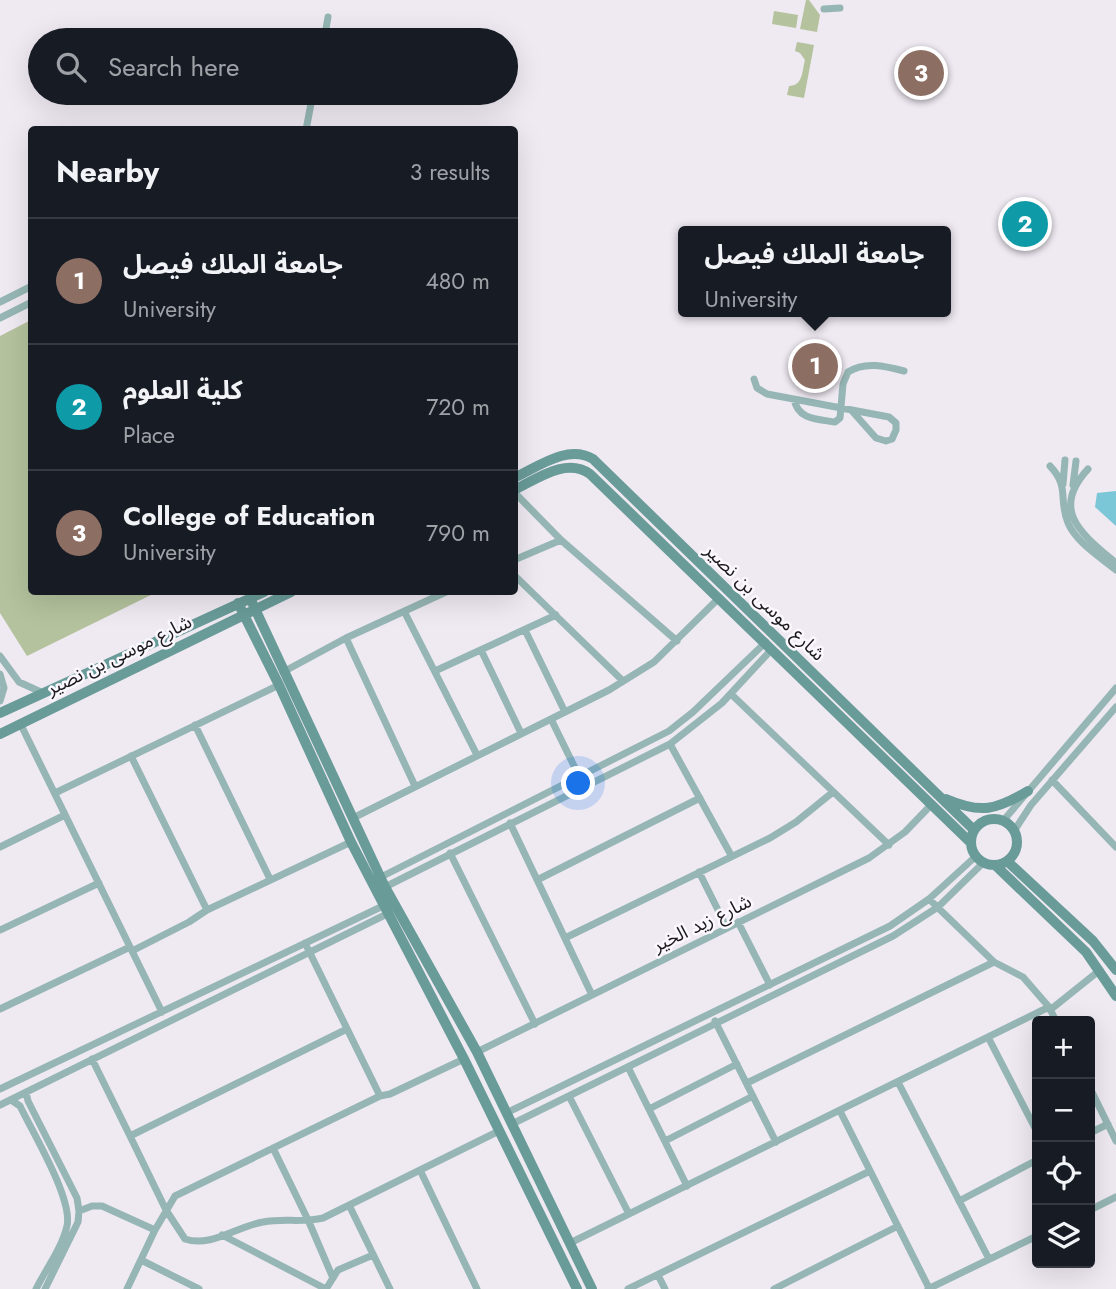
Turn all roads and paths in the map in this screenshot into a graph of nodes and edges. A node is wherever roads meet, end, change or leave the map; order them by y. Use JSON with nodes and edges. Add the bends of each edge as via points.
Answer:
{"nodes":[{"id":1,"x":840,"y":8,"type":"dead end"},
{"id":2,"x":824,"y":9,"type":"dead end"},
{"id":3,"x":328,"y":17,"type":"dead end"},
{"id":4,"x":326,"y":28,"type":"edge"},
{"id":5,"x":311,"y":105,"type":"edge"},
{"id":6,"x":307,"y":126,"type":"edge"},
{"id":7,"x":28,"y":288,"type":"edge"},
{"id":8,"x":0,"y":302,"type":"edge"},
{"id":9,"x":28,"y":304,"type":"edge"},
{"id":10,"x":0,"y":318,"type":"edge"},
{"id":11,"x":904,"y":371,"type":"dead end"},
{"id":12,"x":754,"y":379,"type":"dead end"},
{"id":13,"x":794,"y":400,"type":"junction"},
{"id":14,"x":841,"y":409,"type":"junction"},
{"id":15,"x":852,"y":411,"type":"junction"},
{"id":16,"x":1065,"y":460,"type":"dead end"},
{"id":17,"x":1076,"y":461,"type":"dead end"},
{"id":18,"x":1050,"y":466,"type":"dead end"},
{"id":19,"x":1087,"y":469,"type":"dead end"},
{"id":20,"x":518,"y":476,"type":"edge"},
{"id":21,"x":518,"y":489,"type":"edge"},
{"id":22,"x":1073,"y":489,"type":"junction"},
{"id":23,"x":1063,"y":490,"type":"junction"},
{"id":24,"x":518,"y":495,"type":"edge"},
{"id":25,"x":561,"y":540,"type":"junction"},
{"id":26,"x":518,"y":558,"type":"edge"},
{"id":27,"x":1116,"y":563,"type":"edge"},
{"id":28,"x":1116,"y":570,"type":"edge"},
{"id":29,"x":518,"y":579,"type":"edge"},
{"id":30,"x":261,"y":595,"type":"edge"},
{"id":31,"x":280,"y":595,"type":"edge"},
{"id":32,"x":439,"y":595,"type":"edge"},
{"id":33,"x":719,"y":598,"type":"junction"},
{"id":34,"x":252,"y":603,"type":"junction"},
{"id":35,"x":241,"y":608,"type":"junction"},
{"id":36,"x":404,"y":611,"type":"junction"},
{"id":37,"x":556,"y":615,"type":"junction"},
{"id":38,"x":525,"y":630,"type":"junction"},
{"id":39,"x":346,"y":638,"type":"junction"},
{"id":40,"x":677,"y":641,"type":"junction"},
{"id":41,"x":769,"y":645,"type":"junction"},
{"id":42,"x":481,"y":650,"type":"junction"},
{"id":43,"x":0,"y":656,"type":"edge"},
{"id":44,"x":435,"y":671,"type":"junction"},
{"id":45,"x":283,"y":672,"type":"junction"},
{"id":46,"x":0,"y":674,"type":"edge"},
{"id":47,"x":623,"y":681,"type":"junction"},
{"id":48,"x":279,"y":685,"type":"junction"},
{"id":49,"x":1116,"y":688,"type":"edge"},
{"id":50,"x":43,"y":693,"type":"junction"},
{"id":51,"x":731,"y":694,"type":"junction"},
{"id":52,"x":0,"y":701,"type":"edge"},
{"id":53,"x":1116,"y":706,"type":"edge"},
{"id":54,"x":565,"y":712,"type":"junction"},
{"id":55,"x":0,"y":713,"type":"edge"},
{"id":56,"x":551,"y":719,"type":"junction"},
{"id":57,"x":20,"y":723,"type":"junction"},
{"id":58,"x":195,"y":725,"type":"junction"},
{"id":59,"x":0,"y":733,"type":"edge"},
{"id":60,"x":521,"y":733,"type":"junction"},
{"id":61,"x":670,"y":744,"type":"junction"},
{"id":62,"x":477,"y":755,"type":"junction"},
{"id":63,"x":131,"y":756,"type":"junction"},
{"id":64,"x":599,"y":766,"type":"junction"},
{"id":65,"x":579,"y":776,"type":"junction"},
{"id":66,"x":603,"y":776,"type":"junction"},
{"id":67,"x":1052,"y":780,"type":"junction"},
{"id":68,"x":415,"y":786,"type":"junction"},
{"id":69,"x":1028,"y":791,"type":"junction"},
{"id":70,"x":833,"y":792,"type":"junction"},
{"id":71,"x":55,"y":793,"type":"junction"},
{"id":72,"x":940,"y":797,"type":"junction"},
{"id":73,"x":700,"y":798,"type":"junction"},
{"id":74,"x":931,"y":805,"type":"junction"},
{"id":75,"x":65,"y":815,"type":"junction"},
{"id":76,"x":353,"y":818,"type":"junction"},
{"id":77,"x":1003,"y":821,"type":"junction"},
{"id":78,"x":510,"y":823,"type":"junction"},
{"id":79,"x":974,"y":830,"type":"junction"},
{"id":80,"x":1014,"y":831,"type":"junction"},
{"id":81,"x":351,"y":842,"type":"junction"},
{"id":82,"x":970,"y":842,"type":"junction"},
{"id":83,"x":889,"y":845,"type":"junction"},
{"id":84,"x":0,"y":847,"type":"edge"},
{"id":85,"x":1116,"y":847,"type":"edge"},
{"id":86,"x":450,"y":853,"type":"junction"},
{"id":87,"x":731,"y":855,"type":"junction"},
{"id":88,"x":979,"y":860,"type":"junction"},
{"id":89,"x":1007,"y":861,"type":"junction"},
{"id":90,"x":996,"y":866,"type":"junction"},
{"id":91,"x":699,"y":872,"type":"junction"},
{"id":92,"x":270,"y":879,"type":"junction"},
{"id":93,"x":537,"y":880,"type":"junction"},
{"id":94,"x":383,"y":882,"type":"junction"},
{"id":95,"x":99,"y":883,"type":"junction"},
{"id":96,"x":929,"y":898,"type":"junction"},
{"id":97,"x":938,"y":907,"type":"junction"},
{"id":98,"x":387,"y":909,"type":"junction"},
{"id":99,"x":207,"y":910,"type":"junction"},
{"id":100,"x":738,"y":922,"type":"junction"},
{"id":101,"x":727,"y":928,"type":"junction"},
{"id":102,"x":0,"y":929,"type":"edge"},
{"id":103,"x":565,"y":938,"type":"junction"},
{"id":104,"x":305,"y":943,"type":"junction"},
{"id":105,"x":131,"y":949,"type":"junction"},
{"id":106,"x":309,"y":953,"type":"junction"},
{"id":107,"x":994,"y":962,"type":"junction"},
{"id":108,"x":1115,"y":965,"type":"edge"},
{"id":109,"x":1100,"y":970,"type":"junction"},
{"id":110,"x":770,"y":985,"type":"junction"},
{"id":111,"x":592,"y":995,"type":"junction"},
{"id":112,"x":1116,"y":996,"type":"edge"},
{"id":113,"x":1050,"y":1008,"type":"junction"},
{"id":114,"x":0,"y":1009,"type":"edge"},
{"id":115,"x":162,"y":1012,"type":"junction"},
{"id":116,"x":712,"y":1013,"type":"junction"},
{"id":117,"x":1054,"y":1016,"type":"edge"},
{"id":118,"x":716,"y":1023,"type":"junction"},
{"id":119,"x":535,"y":1024,"type":"junction"},
{"id":120,"x":348,"y":1029,"type":"junction"},
{"id":121,"x":988,"y":1037,"type":"junction"},
{"id":122,"x":477,"y":1052,"type":"junction"},
{"id":123,"x":92,"y":1059,"type":"junction"},
{"id":124,"x":464,"y":1059,"type":"junction"},
{"id":125,"x":737,"y":1064,"type":"junction"},
{"id":126,"x":628,"y":1067,"type":"junction"},
{"id":127,"x":898,"y":1082,"type":"junction"},
{"id":128,"x":747,"y":1083,"type":"junction"},
{"id":129,"x":0,"y":1089,"type":"edge"},
{"id":130,"x":26,"y":1092,"type":"junction"},
{"id":131,"x":380,"y":1096,"type":"junction"},
{"id":132,"x":569,"y":1096,"type":"junction"},
{"id":133,"x":753,"y":1096,"type":"junction"},
{"id":134,"x":1095,"y":1098,"type":"edge"},
{"id":135,"x":11,"y":1100,"type":"junction"},
{"id":136,"x":0,"y":1105,"type":"edge"},
{"id":137,"x":649,"y":1109,"type":"junction"},
{"id":138,"x":840,"y":1111,"type":"junction"},
{"id":139,"x":506,"y":1113,"type":"junction"},
{"id":140,"x":1032,"y":1122,"type":"edge"},
{"id":141,"x":512,"y":1124,"type":"junction"},
{"id":142,"x":1108,"y":1124,"type":"junction"},
{"id":143,"x":1095,"y":1130,"type":"edge"},
{"id":144,"x":499,"y":1131,"type":"junction"},
{"id":145,"x":130,"y":1136,"type":"junction"},
{"id":146,"x":665,"y":1141,"type":"junction"},
{"id":147,"x":1116,"y":1141,"type":"edge"},
{"id":148,"x":776,"y":1142,"type":"junction"},
{"id":149,"x":273,"y":1148,"type":"junction"},
{"id":150,"x":1032,"y":1163,"type":"edge"},
{"id":151,"x":420,"y":1170,"type":"junction"},
{"id":152,"x":870,"y":1171,"type":"junction"},
{"id":153,"x":687,"y":1186,"type":"junction"},
{"id":154,"x":1116,"y":1197,"type":"edge"},
{"id":155,"x":959,"y":1201,"type":"junction"},
{"id":156,"x":349,"y":1205,"type":"junction"},
{"id":157,"x":1095,"y":1208,"type":"edge"},
{"id":158,"x":166,"y":1210,"type":"junction"},
{"id":159,"x":79,"y":1211,"type":"junction"},
{"id":160,"x":629,"y":1214,"type":"junction"},
{"id":161,"x":309,"y":1222,"type":"junction"},
{"id":162,"x":898,"y":1226,"type":"junction"},
{"id":163,"x":155,"y":1230,"type":"junction"},
{"id":164,"x":222,"y":1235,"type":"junction"},
{"id":165,"x":1032,"y":1238,"type":"edge"},
{"id":166,"x":570,"y":1244,"type":"junction"},
{"id":167,"x":373,"y":1255,"type":"junction"},
{"id":168,"x":989,"y":1259,"type":"junction"},
{"id":169,"x":141,"y":1260,"type":"junction"},
{"id":170,"x":658,"y":1275,"type":"junction"},
{"id":171,"x":333,"y":1278,"type":"junction"},
{"id":172,"x":36,"y":1289,"type":"edge"},
{"id":173,"x":45,"y":1289,"type":"edge"},
{"id":174,"x":127,"y":1289,"type":"edge"},
{"id":175,"x":199,"y":1289,"type":"edge"},
{"id":176,"x":390,"y":1289,"type":"edge"},
{"id":177,"x":477,"y":1289,"type":"edge"},
{"id":178,"x":577,"y":1289,"type":"edge"},
{"id":179,"x":592,"y":1289,"type":"edge"},
{"id":180,"x":628,"y":1289,"type":"edge"},
{"id":181,"x":665,"y":1289,"type":"edge"},
{"id":182,"x":774,"y":1289,"type":"edge"},
{"id":183,"x":929,"y":1289,"type":"edge"}],
"edges":[{"from":1,"to":2,"type":"street"},
{"from":3,"to":4,"type":"street"},
{"from":5,"to":6,"type":"street"},
{"from":7,"to":8,"type":"street"},
{"from":9,"to":10,"type":"street"},
{"from":11,"to":14,"type":"street","via":[[857,366],[848,372]]},
{"from":12,"to":13,"type":"street","via":[[760,391]]},
{"from":13,"to":14,"type":"street"},
{"from":13,"to":14,"type":"street","via":[[804,416],[835,422]]},
{"from":14,"to":15,"type":"street"},
{"from":15,"to":15,"type":"street","via":[[889,417],[896,422],[892,439],[876,438]]},
{"from":16,"to":23,"type":"street"},
{"from":17,"to":22,"type":"street"},
{"from":18,"to":23,"type":"street","via":[[1060,477]]},
{"from":19,"to":22,"type":"street"},
{"from":20,"to":72,"type":"street","name":"شارع موسى بن نصير","via":[[567,454],[593,459]]},
{"from":21,"to":33,"type":"street","name":"شارع موسى بن نصير","via":[[566,467],[579,467]]},
{"from":22,"to":27,"type":"street","via":[[1071,514],[1079,530]]},
{"from":23,"to":28,"type":"street","via":[[1063,509],[1070,527]]},
{"from":24,"to":25,"type":"street"},
{"from":25,"to":26,"type":"street"},
{"from":25,"to":40,"type":"street"},
{"from":29,"to":37,"type":"street"},
{"from":30,"to":34,"type":"street","name":"شارع موسى بن نصير"},
{"from":31,"to":34,"type":"street","name":"شارع موسى بن نصير"},
{"from":32,"to":36,"type":"street"},
{"from":33,"to":40,"type":"street"},
{"from":33,"to":41,"type":"street","name":"شارع موسى بن نصير"},
{"from":34,"to":35,"type":"street","name":"شارع موسى بن نصير"},
{"from":34,"to":45,"type":"street"},
{"from":35,"to":48,"type":"street"},
{"from":35,"to":50,"type":"street","name":"شارع موسى بن نصير"},
{"from":35,"to":57,"type":"street","name":"شارع موسى بن نصير"},
{"from":36,"to":39,"type":"street"},
{"from":36,"to":44,"type":"street"},
{"from":37,"to":38,"type":"street"},
{"from":37,"to":47,"type":"street"},
{"from":38,"to":42,"type":"street"},
{"from":38,"to":54,"type":"street"},
{"from":39,"to":45,"type":"street"},
{"from":39,"to":68,"type":"street"},
{"from":40,"to":47,"type":"street"},
{"from":41,"to":51,"type":"street"},
{"from":41,"to":64,"type":"street","via":[[669,731]]},
{"from":41,"to":74,"type":"street","name":"شارع موسى بن نصير"},
{"from":42,"to":44,"type":"street"},
{"from":42,"to":60,"type":"street"},
{"from":43,"to":50,"type":"street","via":[[19,682]]},
{"from":44,"to":62,"type":"street"},
{"from":45,"to":76,"type":"street"},
{"from":46,"to":52,"type":"street","via":[[4,688]]},
{"from":47,"to":54,"type":"street"},
{"from":48,"to":58,"type":"street"},
{"from":48,"to":81,"type":"street"},
{"from":49,"to":69,"type":"street"},
{"from":50,"to":55,"type":"street","name":"شارع موسى بن نصير"},
{"from":51,"to":61,"type":"street"},
{"from":51,"to":70,"type":"street"},
{"from":53,"to":67,"type":"street"},
{"from":54,"to":56,"type":"street"},
{"from":56,"to":60,"type":"street"},
{"from":56,"to":65,"type":"street"},
{"from":57,"to":59,"type":"street","name":"شارع موسى بن نصير"},
{"from":57,"to":71,"type":"street"},
{"from":58,"to":63,"type":"street"},
{"from":58,"to":92,"type":"street"},
{"from":60,"to":62,"type":"street"},
{"from":61,"to":66,"type":"street"},
{"from":61,"to":73,"type":"street"},
{"from":62,"to":68,"type":"street"},
{"from":63,"to":71,"type":"street"},
{"from":63,"to":99,"type":"street"},
{"from":64,"to":65,"type":"street"},
{"from":64,"to":66,"type":"street"},
{"from":65,"to":94,"type":"street"},
{"from":66,"to":78,"type":"street"},
{"from":67,"to":80,"type":"street"},
{"from":67,"to":85,"type":"street"},
{"from":68,"to":76,"type":"street"},
{"from":69,"to":72,"type":"street","via":[[991,809],[969,808]]},
{"from":69,"to":77,"type":"street"},
{"from":70,"to":83,"type":"street"},
{"from":70,"to":87,"type":"street","via":[[796,822]]},
{"from":71,"to":75,"type":"street"},
{"from":72,"to":79,"type":"street","name":"شارع موسى بن نصير"},
{"from":73,"to":87,"type":"street"},
{"from":73,"to":93,"type":"street"},
{"from":74,"to":82,"type":"street","name":"شارع موسى بن نصير"},
{"from":74,"to":83,"type":"street","name":"شارع زيد الخير"},
{"from":75,"to":84,"type":"street"},
{"from":75,"to":95,"type":"street"},
{"from":76,"to":94,"type":"street"},
{"from":77,"to":79,"type":"street","via":[[988,819]]},
{"from":77,"to":80,"type":"street"},
{"from":78,"to":86,"type":"street"},
{"from":78,"to":93,"type":"street"},
{"from":79,"to":82,"type":"street"},
{"from":80,"to":89,"type":"street","via":[[1017,845]]},
{"from":81,"to":92,"type":"street"},
{"from":81,"to":98,"type":"street"},
{"from":82,"to":88,"type":"street"},
{"from":83,"to":100,"type":"street","name":"شارع زيد الخير"},
{"from":86,"to":94,"type":"street"},
{"from":86,"to":119,"type":"street"},
{"from":87,"to":91,"type":"street"},
{"from":88,"to":90,"type":"street"},
{"from":88,"to":96,"type":"street"},
{"from":88,"to":97,"type":"street"},
{"from":89,"to":90,"type":"street"},
{"from":89,"to":108,"type":"street"},
{"from":90,"to":109,"type":"street","via":[[1069,933]]},
{"from":91,"to":101,"type":"street"},
{"from":91,"to":103,"type":"street"},
{"from":92,"to":99,"type":"street"},
{"from":93,"to":103,"type":"street"},
{"from":94,"to":122,"type":"street"},
{"from":95,"to":102,"type":"street"},
{"from":95,"to":105,"type":"street"},
{"from":96,"to":97,"type":"street"},
{"from":96,"to":110,"type":"street","via":[[890,926]]},
{"from":97,"to":107,"type":"street"},
{"from":97,"to":118,"type":"street","via":[[894,936]]},
{"from":98,"to":104,"type":"street"},
{"from":98,"to":106,"type":"street"},
{"from":98,"to":124,"type":"street"},
{"from":99,"to":105,"type":"street"},
{"from":100,"to":101,"type":"street","name":"شارع زيد الخير"},
{"from":100,"to":110,"type":"street"},
{"from":101,"to":111,"type":"street","name":"شارع زيد الخير"},
{"from":103,"to":111,"type":"street"},
{"from":104,"to":106,"type":"street"},
{"from":104,"to":115,"type":"street"},
{"from":105,"to":114,"type":"street"},
{"from":105,"to":115,"type":"street"},
{"from":106,"to":120,"type":"street"},
{"from":106,"to":123,"type":"street"},
{"from":107,"to":113,"type":"street","via":[[1023,977]]},
{"from":107,"to":128,"type":"street"},
{"from":109,"to":112,"type":"street"},
{"from":109,"to":113,"type":"street"},
{"from":110,"to":116,"type":"street"},
{"from":111,"to":119,"type":"street","name":"شارع زيد الخير"},
{"from":113,"to":117,"type":"street"},
{"from":113,"to":121,"type":"street"},
{"from":115,"to":129,"type":"street"},
{"from":116,"to":118,"type":"street"},
{"from":116,"to":139,"type":"street"},
{"from":118,"to":125,"type":"street"},
{"from":118,"to":126,"type":"street"},
{"from":119,"to":122,"type":"street","name":"شارع زيد الخير"},
{"from":120,"to":131,"type":"street"},
{"from":120,"to":145,"type":"street"},
{"from":121,"to":127,"type":"street"},
{"from":121,"to":140,"type":"street"},
{"from":122,"to":139,"type":"street"},
{"from":123,"to":130,"type":"street"},
{"from":123,"to":145,"type":"street"},
{"from":124,"to":131,"type":"street"},
{"from":124,"to":144,"type":"street"},
{"from":125,"to":128,"type":"street"},
{"from":125,"to":137,"type":"street"},
{"from":126,"to":132,"type":"street"},
{"from":126,"to":137,"type":"street"},
{"from":127,"to":138,"type":"street"},
{"from":127,"to":155,"type":"street"},
{"from":128,"to":133,"type":"street"},
{"from":130,"to":135,"type":"street"},
{"from":130,"to":159,"type":"street"},
{"from":131,"to":149,"type":"street"},
{"from":132,"to":141,"type":"street"},
{"from":132,"to":160,"type":"street"},
{"from":133,"to":146,"type":"street"},
{"from":133,"to":148,"type":"street"},
{"from":134,"to":142,"type":"street"},
{"from":135,"to":136,"type":"street"},
{"from":135,"to":172,"type":"street","via":[[20,1106],[66,1200],[68,1223],[63,1238]]},
{"from":137,"to":146,"type":"street"},
{"from":138,"to":148,"type":"street"},
{"from":138,"to":152,"type":"street"},
{"from":139,"to":141,"type":"street"},
{"from":141,"to":166,"type":"street"},
{"from":142,"to":143,"type":"street"},
{"from":142,"to":147,"type":"street"},
{"from":144,"to":151,"type":"street"},
{"from":144,"to":178,"type":"street"},
{"from":145,"to":158,"type":"street"},
{"from":146,"to":153,"type":"street"},
{"from":148,"to":153,"type":"street"},
{"from":149,"to":158,"type":"street","via":[[174,1196]]},
{"from":149,"to":161,"type":"street"},
{"from":150,"to":155,"type":"street"},
{"from":151,"to":156,"type":"street"},
{"from":151,"to":177,"type":"street"},
{"from":152,"to":162,"type":"street"},
{"from":152,"to":170,"type":"street"},
{"from":153,"to":160,"type":"street"},
{"from":154,"to":157,"type":"street"},
{"from":155,"to":168,"type":"street"},
{"from":156,"to":161,"type":"street"},
{"from":156,"to":167,"type":"street"},
{"from":158,"to":163,"type":"street"},
{"from":158,"to":164,"type":"street","via":[[185,1238],[205,1242]]},
{"from":159,"to":163,"type":"street","via":[[102,1206]]},
{"from":159,"to":173,"type":"street"},
{"from":160,"to":166,"type":"street"},
{"from":161,"to":164,"type":"street","via":[[263,1222]]},
{"from":161,"to":171,"type":"street"},
{"from":162,"to":182,"type":"street"},
{"from":162,"to":183,"type":"street"},
{"from":163,"to":169,"type":"street"},
{"from":164,"to":171,"type":"street","via":[[326,1289]]},
{"from":165,"to":168,"type":"street"},
{"from":166,"to":179,"type":"street"},
{"from":167,"to":171,"type":"street","via":[[338,1270]]},
{"from":167,"to":176,"type":"street"},
{"from":168,"to":183,"type":"street"},
{"from":169,"to":174,"type":"street"},
{"from":169,"to":175,"type":"street"},
{"from":170,"to":180,"type":"street"},
{"from":170,"to":181,"type":"street"}]}
